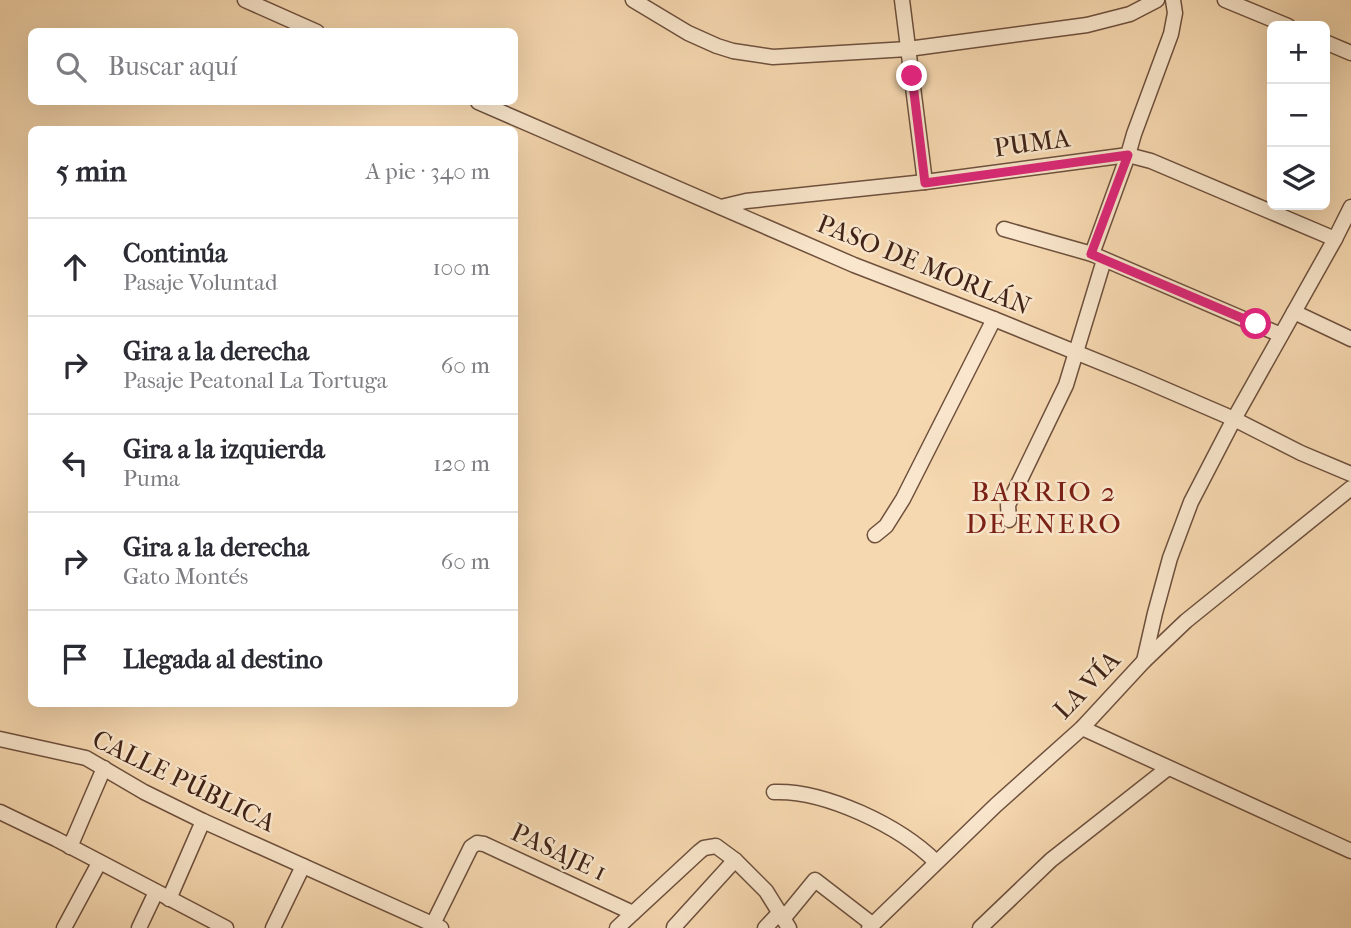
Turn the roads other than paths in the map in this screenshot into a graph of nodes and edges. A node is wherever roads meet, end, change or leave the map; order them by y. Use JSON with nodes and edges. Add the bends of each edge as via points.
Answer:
{"nodes":[{"id":1,"x":245,"y":0,"type":"edge"},
{"id":2,"x":633,"y":0,"type":"edge"},
{"id":3,"x":902,"y":0,"type":"edge"},
{"id":4,"x":1157,"y":0,"type":"edge"},
{"id":5,"x":1173,"y":0,"type":"edge"},
{"id":6,"x":1225,"y":0,"type":"edge"},
{"id":7,"x":1276,"y":21,"type":"edge"},
{"id":8,"x":308,"y":28,"type":"edge"},
{"id":9,"x":1330,"y":44,"type":"edge"},
{"id":10,"x":908,"y":49,"type":"junction"},
{"id":11,"x":1351,"y":53,"type":"edge"},
{"id":12,"x":485,"y":105,"type":"edge"},
{"id":13,"x":1128,"y":155,"type":"junction"},
{"id":14,"x":925,"y":183,"type":"junction"},
{"id":15,"x":721,"y":207,"type":"junction"},
{"id":16,"x":1351,"y":207,"type":"edge"},
{"id":17,"x":1004,"y":229,"type":"dead end"},
{"id":18,"x":1335,"y":239,"type":"junction"},
{"id":19,"x":1098,"y":257,"type":"junction"},
{"id":20,"x":1294,"y":312,"type":"junction"},
{"id":21,"x":994,"y":319,"type":"junction"},
{"id":22,"x":1281,"y":335,"type":"junction"},
{"id":23,"x":1351,"y":339,"type":"edge"},
{"id":24,"x":1075,"y":352,"type":"junction"},
{"id":25,"x":1234,"y":419,"type":"junction"},
{"id":26,"x":1351,"y":474,"type":"edge"},
{"id":27,"x":1351,"y":488,"type":"edge"},
{"id":28,"x":1009,"y":520,"type":"dead end"},
{"id":29,"x":875,"y":535,"type":"dead end"},
{"id":30,"x":1144,"y":661,"type":"junction"},
{"id":31,"x":1082,"y":728,"type":"junction"},
{"id":32,"x":0,"y":739,"type":"edge"},
{"id":33,"x":104,"y":768,"type":"junction"},
{"id":34,"x":1168,"y":768,"type":"junction"},
{"id":35,"x":774,"y":792,"type":"dead end"},
{"id":36,"x":0,"y":812,"type":"edge"},
{"id":37,"x":203,"y":821,"type":"junction"},
{"id":38,"x":70,"y":847,"type":"junction"},
{"id":39,"x":1351,"y":851,"type":"edge"},
{"id":40,"x":735,"y":860,"type":"junction"},
{"id":41,"x":936,"y":862,"type":"junction"},
{"id":42,"x":99,"y":863,"type":"junction"},
{"id":43,"x":303,"y":866,"type":"junction"},
{"id":44,"x":162,"y":895,"type":"junction"},
{"id":45,"x":633,"y":913,"type":"junction"},
{"id":46,"x":784,"y":920,"type":"edge"},
{"id":47,"x":870,"y":926,"type":"edge"},
{"id":48,"x":435,"y":927,"type":"edge"},
{"id":49,"x":674,"y":927,"type":"edge"},
{"id":50,"x":64,"y":928,"type":"edge"},
{"id":51,"x":139,"y":928,"type":"edge"},
{"id":52,"x":226,"y":928,"type":"edge"},
{"id":53,"x":273,"y":928,"type":"edge"},
{"id":54,"x":617,"y":928,"type":"edge"},
{"id":55,"x":765,"y":928,"type":"edge"},
{"id":56,"x":980,"y":928,"type":"edge"}],
"edges":[{"from":1,"to":8,"type":"street"},
{"from":2,"to":10,"type":"street","via":[[701,39],[748,54],[785,57]]},
{"from":3,"to":10,"type":"street"},
{"from":4,"to":10,"type":"street","via":[[1130,14],[1087,25]]},
{"from":5,"to":13,"type":"street","via":[[1175,23]]},
{"from":6,"to":7,"type":"street"},
{"from":9,"to":11,"type":"street"},
{"from":10,"to":14,"type":"street"},
{"from":12,"to":15,"type":"street","name":"PASO DE MORLÁN"},
{"from":13,"to":14,"type":"street","name":"PUMA"},
{"from":13,"to":18,"type":"street","name":"PUMA"},
{"from":13,"to":19,"type":"street"},
{"from":14,"to":15,"type":"street","name":"PUMA"},
{"from":15,"to":21,"type":"street","name":"PASO DE MORLÁN"},
{"from":16,"to":18,"type":"street"},
{"from":17,"to":19,"type":"street"},
{"from":18,"to":20,"type":"street"},
{"from":19,"to":22,"type":"street"},
{"from":19,"to":24,"type":"street"},
{"from":20,"to":22,"type":"street"},
{"from":20,"to":23,"type":"street"},
{"from":21,"to":24,"type":"street","name":"PASO DE MORLÁN"},
{"from":21,"to":29,"type":"street","via":[[903,499]]},
{"from":22,"to":25,"type":"street"},
{"from":24,"to":25,"type":"street","name":"PASO DE MORLÁN"},
{"from":24,"to":28,"type":"street","via":[[1066,385],[1008,505]]},
{"from":25,"to":26,"type":"street","name":"PASO DE MORLÁN"},
{"from":25,"to":30,"type":"street","via":[[1182,524]]},
{"from":27,"to":30,"type":"street","name":"LA VÍA","via":[[1218,594]]},
{"from":30,"to":31,"type":"street","name":"LA VÍA"},
{"from":31,"to":34,"type":"street"},
{"from":31,"to":41,"type":"street","name":"LA VÍA"},
{"from":32,"to":33,"type":"street","name":"CALLE PÚBLICA","via":[[72,754]]},
{"from":33,"to":37,"type":"street","name":"CALLE PÚBLICA"},
{"from":33,"to":38,"type":"street"},
{"from":34,"to":39,"type":"street"},
{"from":34,"to":56,"type":"street","via":[[1051,860]]},
{"from":35,"to":41,"type":"street","via":[[788,791],[848,808],[892,829]]},
{"from":36,"to":38,"type":"street"},
{"from":37,"to":43,"type":"street","name":"CALLE PÚBLICA"},
{"from":37,"to":44,"type":"street"},
{"from":38,"to":42,"type":"street"},
{"from":40,"to":45,"type":"street","via":[[709,846]]},
{"from":40,"to":46,"type":"street","via":[[766,891]]},
{"from":40,"to":49,"type":"street"},
{"from":41,"to":47,"type":"street","name":"LA VÍA"},
{"from":42,"to":44,"type":"street"},
{"from":42,"to":50,"type":"street"},
{"from":43,"to":48,"type":"street","name":"CALLE PÚBLICA"},
{"from":43,"to":53,"type":"street"},
{"from":44,"to":51,"type":"street"},
{"from":44,"to":52,"type":"street"},
{"from":45,"to":48,"type":"street","name":"PASAJE 1","via":[[480,843],[471,847]]},
{"from":45,"to":54,"type":"street"},
{"from":46,"to":47,"type":"street","via":[[815,880]]},
{"from":46,"to":55,"type":"street"}]}
